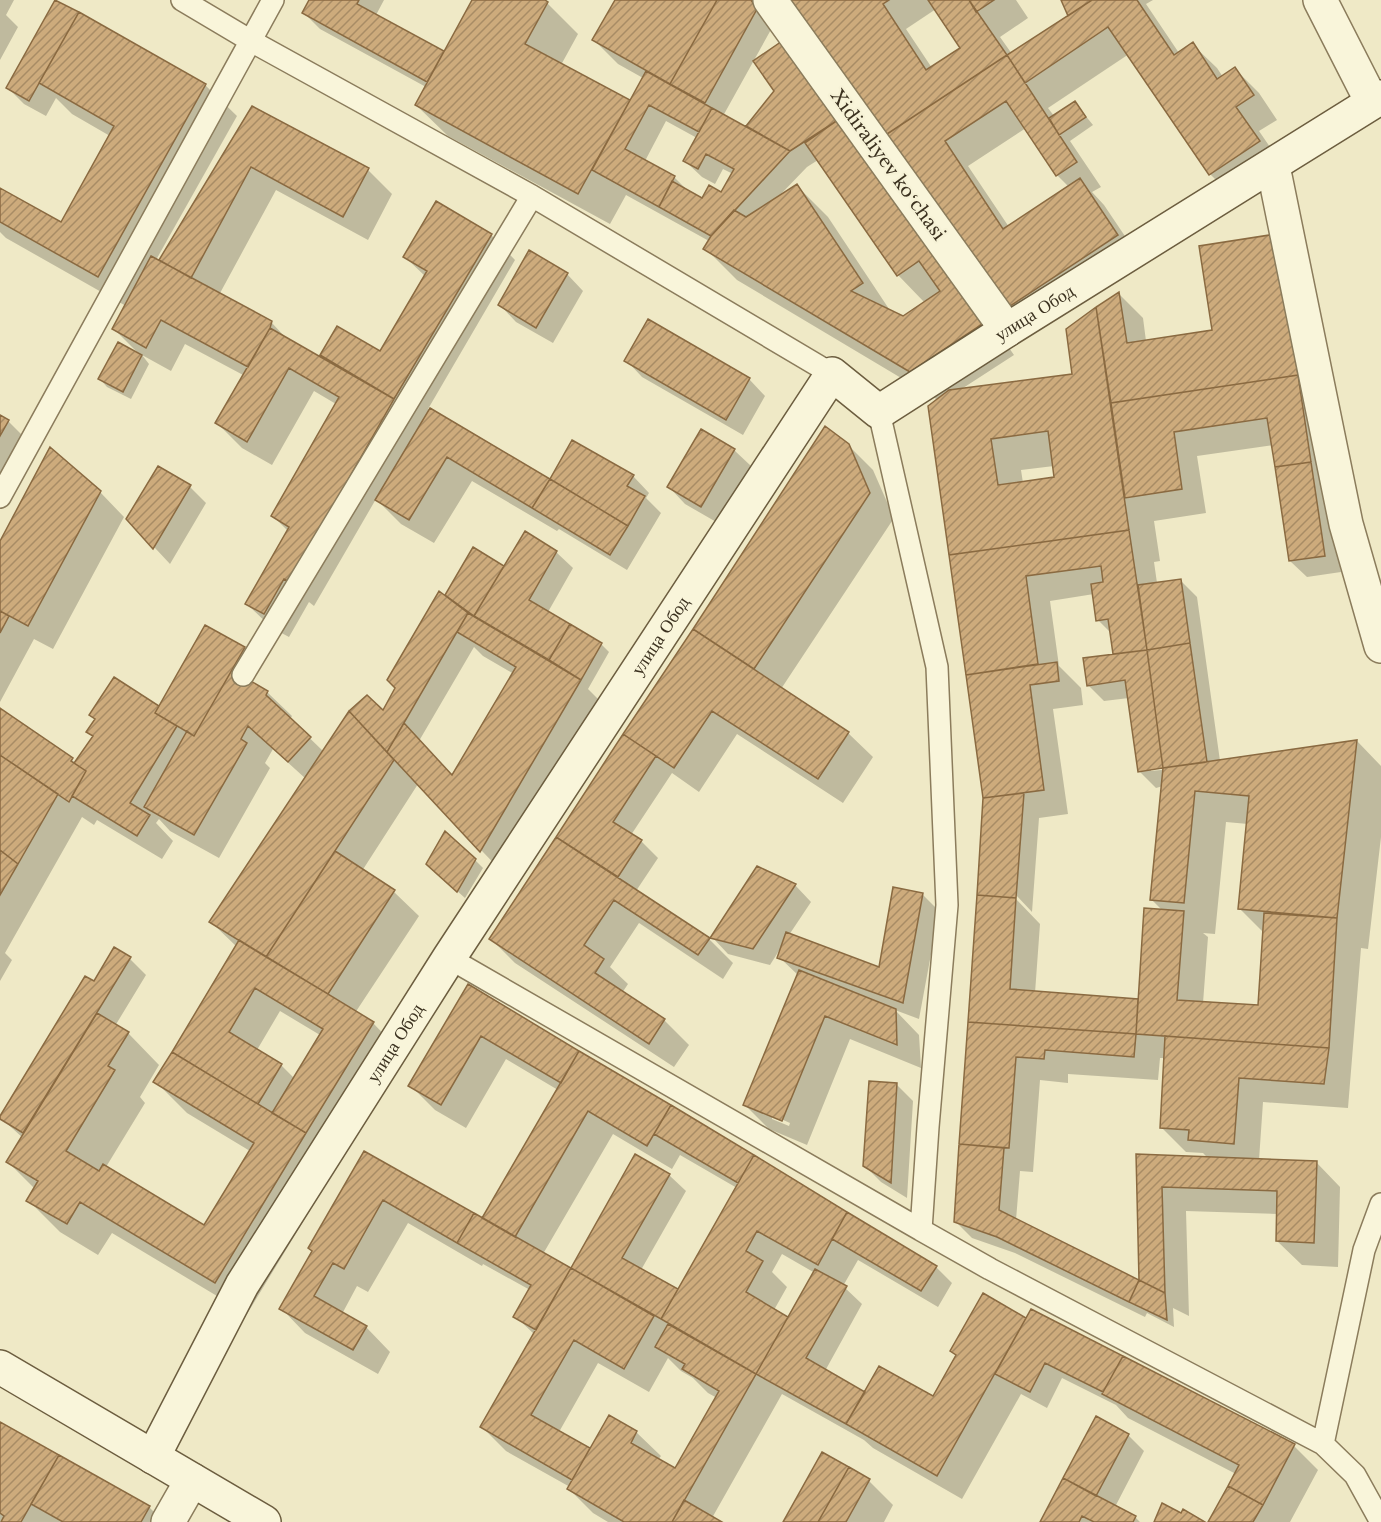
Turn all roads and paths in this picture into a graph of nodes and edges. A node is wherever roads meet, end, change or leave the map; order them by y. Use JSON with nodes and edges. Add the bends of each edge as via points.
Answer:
{"nodes":[{"id":1,"x":182,"y":0,"type":"edge"},
{"id":2,"x":273,"y":0,"type":"edge"},
{"id":3,"x":770,"y":0,"type":"edge"},
{"id":4,"x":1320,"y":0,"type":"edge"},
{"id":5,"x":250,"y":40,"type":"junction"},
{"id":6,"x":1377,"y":100,"type":"edge"},
{"id":7,"x":1273,"y":166,"type":"junction"},
{"id":8,"x":532,"y":196,"type":"junction"},
{"id":9,"x":1007,"y":330,"type":"junction"},
{"id":10,"x":832,"y":374,"type":"junction"},
{"id":11,"x":879,"y":412,"type":"junction"},
{"id":12,"x":0,"y":497,"type":"edge"},
{"id":13,"x":1381,"y":646,"type":"edge"},
{"id":14,"x":243,"y":675,"type":"dead end"},
{"id":15,"x":449,"y":958,"type":"junction"},
{"id":16,"x":1381,"y":1204,"type":"edge"},
{"id":17,"x":921,"y":1230,"type":"junction"},
{"id":18,"x":0,"y":1367,"type":"edge"},
{"id":19,"x":1323,"y":1444,"type":"junction"},
{"id":20,"x":153,"y":1457,"type":"junction"},
{"id":21,"x":192,"y":1479,"type":"junction"},
{"id":22,"x":168,"y":1522,"type":"edge"},
{"id":23,"x":264,"y":1522,"type":"edge"},
{"id":24,"x":1381,"y":1522,"type":"edge"}],
"edges":[{"from":1,"to":5,"type":"lane"},
{"from":2,"to":5,"type":"lane"},
{"from":3,"to":9,"type":"street","name":"Xidiraliyev koʻchasi"},
{"from":4,"to":6,"type":"street"},
{"from":5,"to":8,"type":"lane"},
{"from":5,"to":12,"type":"lane"},
{"from":6,"to":7,"type":"street","name":"улица Обод"},
{"from":7,"to":9,"type":"street","name":"улица Обод"},
{"from":7,"to":13,"type":"street","via":[[1346,524]]},
{"from":8,"to":10,"type":"lane"},
{"from":8,"to":14,"type":"lane"},
{"from":9,"to":11,"type":"street","name":"улица Обод"},
{"from":10,"to":11,"type":"street"},
{"from":10,"to":15,"type":"street","name":"улица Обод"},
{"from":11,"to":17,"type":"lane","via":[[938,667],[947,905]]},
{"from":15,"to":17,"type":"lane"},
{"from":15,"to":20,"type":"street","name":"улица Обод","via":[[243,1285]]},
{"from":16,"to":19,"type":"lane","via":[[1364,1250]]},
{"from":17,"to":19,"type":"lane"},
{"from":18,"to":20,"type":"street"},
{"from":19,"to":24,"type":"lane","via":[[1355,1476]]},
{"from":20,"to":21,"type":"street"},
{"from":21,"to":22,"type":"street"},
{"from":21,"to":23,"type":"street"}]}
